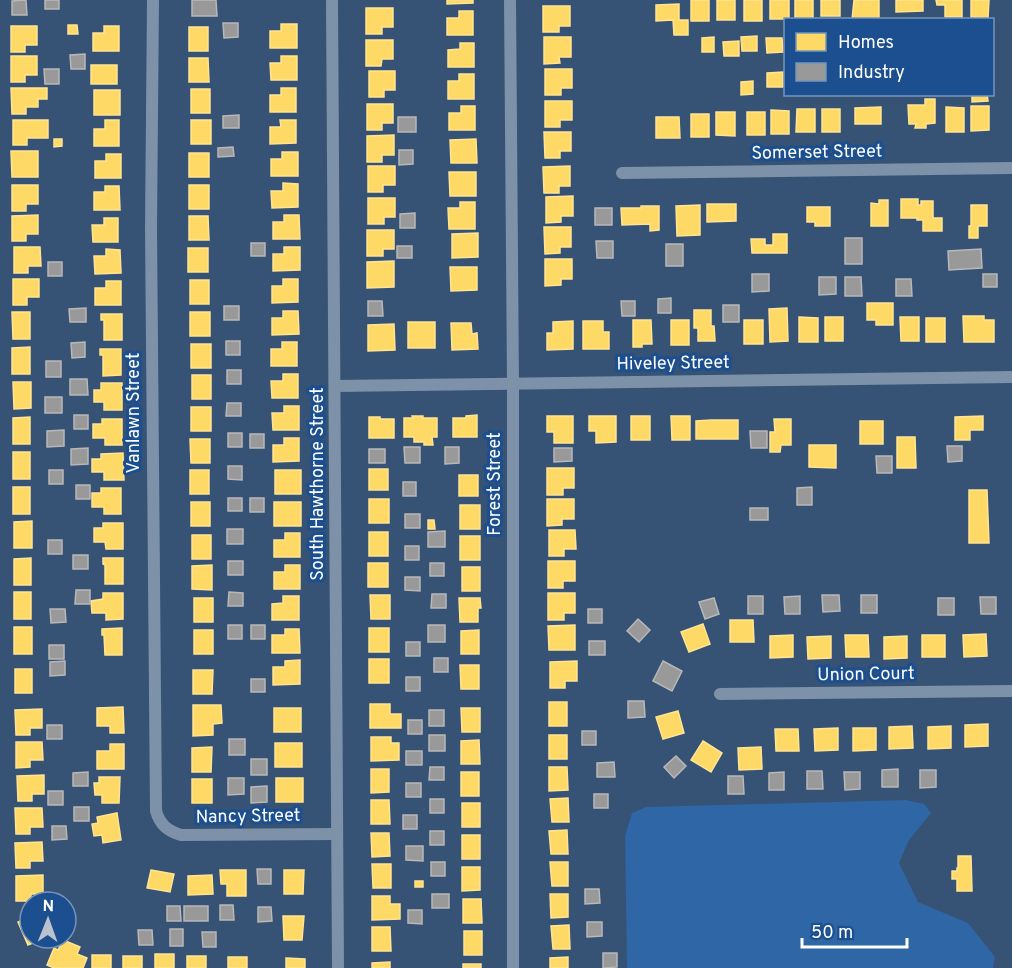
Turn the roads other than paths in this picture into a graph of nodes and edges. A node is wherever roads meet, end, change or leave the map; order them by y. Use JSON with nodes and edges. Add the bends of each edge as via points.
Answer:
{"nodes":[{"id":1,"x":153,"y":0,"type":"edge"},
{"id":2,"x":332,"y":0,"type":"edge"},
{"id":3,"x":510,"y":0,"type":"edge"},
{"id":4,"x":1012,"y":168,"type":"edge"},
{"id":5,"x":622,"y":173,"type":"dead end"},
{"id":6,"x":1012,"y":377,"type":"edge"},
{"id":7,"x":513,"y":384,"type":"junction"},
{"id":8,"x":335,"y":386,"type":"junction"},
{"id":9,"x":1012,"y":691,"type":"edge"},
{"id":10,"x":720,"y":694,"type":"dead end"},
{"id":11,"x":163,"y":824,"type":"joint"},
{"id":12,"x":337,"y":834,"type":"junction"},
{"id":13,"x":338,"y":968,"type":"edge"},
{"id":14,"x":513,"y":968,"type":"edge"}],
"edges":[{"from":1,"to":11,"type":"street","name":"Vanlawn Street","via":[[155,805]]},
{"from":2,"to":8,"type":"street","name":"South Hawthorne Street"},
{"from":3,"to":7,"type":"street","name":"Forest Street"},
{"from":4,"to":5,"type":"street","name":"Somerset Street"},
{"from":6,"to":7,"type":"street","name":"Hiveley Street"},
{"from":7,"to":8,"type":"street","name":"Hiveley Street"},
{"from":7,"to":14,"type":"street","name":"Forest Street"},
{"from":8,"to":12,"type":"street","name":"South Hawthorne Street"},
{"from":9,"to":10,"type":"street","name":"Union Court"},
{"from":11,"to":12,"type":"street","name":"Nancy Street","via":[[182,836]]},
{"from":12,"to":13,"type":"street","name":"South Hawthorne Street"}]}
